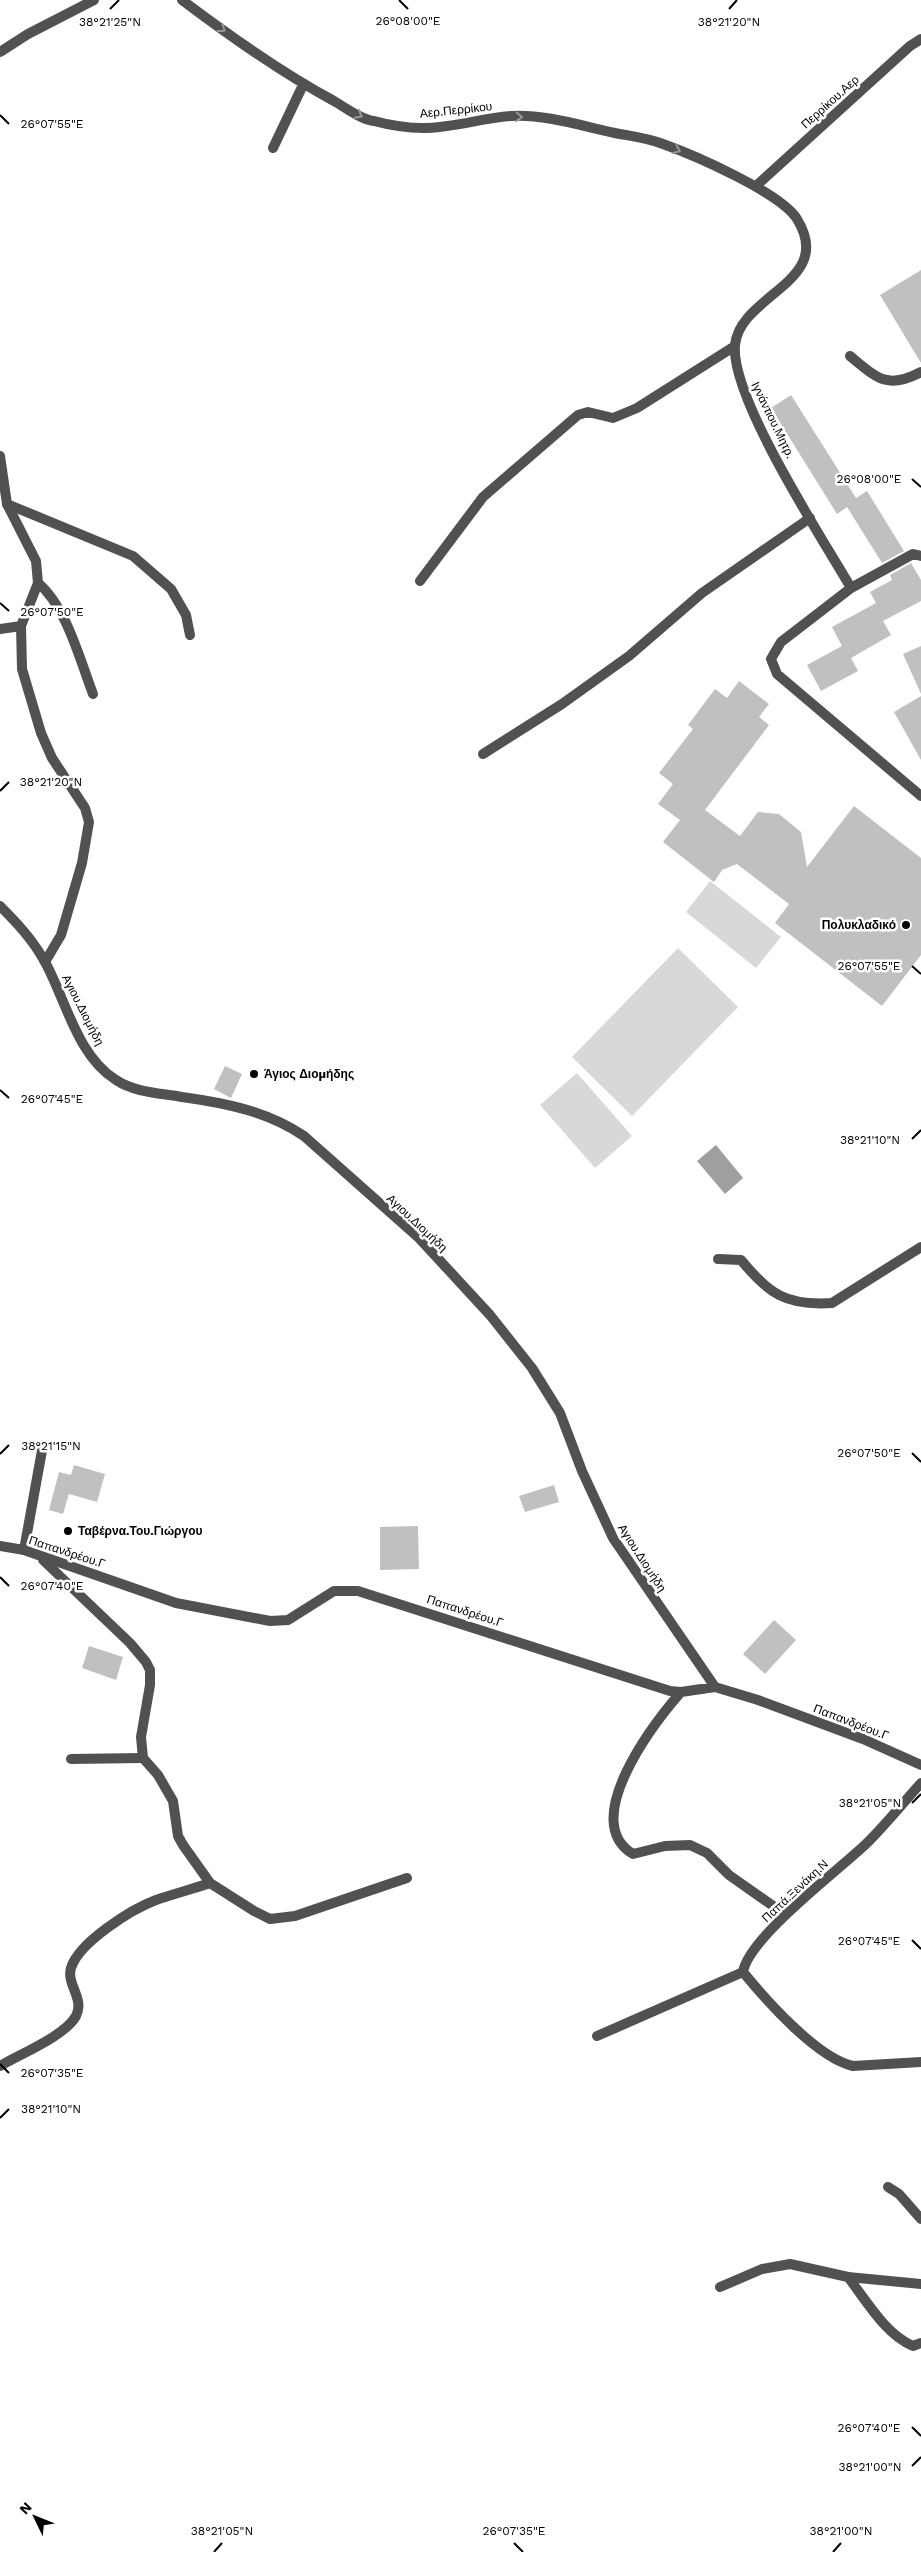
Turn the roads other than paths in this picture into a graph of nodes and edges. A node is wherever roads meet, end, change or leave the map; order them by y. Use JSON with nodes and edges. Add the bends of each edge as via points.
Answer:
{"nodes":[{"id":1,"x":94,"y":0,"type":"edge"},
{"id":2,"x":182,"y":0,"type":"edge"},
{"id":3,"x":921,"y":38,"type":"edge"},
{"id":4,"x":0,"y":52,"type":"edge"},
{"id":5,"x":303,"y":84,"type":"junction"},
{"id":6,"x":273,"y":148,"type":"dead end"},
{"id":7,"x":756,"y":186,"type":"junction"},
{"id":8,"x":735,"y":346,"type":"junction"},
{"id":9,"x":850,"y":356,"type":"dead end"},
{"id":10,"x":921,"y":372,"type":"edge"},
{"id":11,"x":0,"y":456,"type":"edge"},
{"id":12,"x":8,"y":504,"type":"junction"},
{"id":13,"x":810,"y":518,"type":"junction"},
{"id":14,"x":921,"y":556,"type":"edge"},
{"id":15,"x":420,"y":581,"type":"dead end"},
{"id":16,"x":38,"y":583,"type":"junction"},
{"id":17,"x":851,"y":588,"type":"junction"},
{"id":18,"x":21,"y":626,"type":"junction"},
{"id":19,"x":0,"y":629,"type":"edge"},
{"id":20,"x":190,"y":634,"type":"dead end"},
{"id":21,"x":93,"y":694,"type":"dead end"},
{"id":22,"x":483,"y":754,"type":"dead end"},
{"id":23,"x":921,"y":796,"type":"edge"},
{"id":24,"x":0,"y":906,"type":"edge"},
{"id":25,"x":45,"y":962,"type":"junction"},
{"id":26,"x":921,"y":1246,"type":"edge"},
{"id":27,"x":718,"y":1259,"type":"dead end"},
{"id":28,"x":43,"y":1445,"type":"dead end"},
{"id":29,"x":0,"y":1546,"type":"edge"},
{"id":30,"x":24,"y":1550,"type":"junction"},
{"id":31,"x":40,"y":1557,"type":"junction"},
{"id":32,"x":715,"y":1687,"type":"junction"},
{"id":33,"x":680,"y":1692,"type":"junction"},
{"id":34,"x":143,"y":1758,"type":"junction"},
{"id":35,"x":71,"y":1760,"type":"dead end"},
{"id":36,"x":921,"y":1764,"type":"edge"},
{"id":37,"x":921,"y":1783,"type":"edge"},
{"id":38,"x":407,"y":1878,"type":"dead end"},
{"id":39,"x":210,"y":1883,"type":"junction"},
{"id":40,"x":786,"y":1915,"type":"junction"},
{"id":41,"x":743,"y":1972,"type":"junction"},
{"id":42,"x":597,"y":2036,"type":"dead end"},
{"id":43,"x":921,"y":2062,"type":"edge"},
{"id":44,"x":0,"y":2066,"type":"edge"},
{"id":45,"x":888,"y":2187,"type":"dead end"},
{"id":46,"x":921,"y":2219,"type":"edge"},
{"id":47,"x":848,"y":2277,"type":"junction"},
{"id":48,"x":921,"y":2284,"type":"edge"},
{"id":49,"x":720,"y":2287,"type":"dead end"},
{"id":50,"x":921,"y":2343,"type":"edge"}],
"edges":[{"from":1,"to":4,"type":"street"},
{"from":2,"to":5,"type":"street","name":"Αερ.Περρίκου","one_way":true},
{"from":3,"to":7,"type":"street","name":"Περρίκου.Αερ"},
{"from":5,"to":6,"type":"street"},
{"from":5,"to":7,"type":"street","name":"Αερ.Περρίκου","one_way":true,"via":[[370,121],[422,128],[511,116],[579,125],[662,143]]},
{"from":7,"to":8,"type":"street","name":"Ιγνάντιου.Μητρ.","via":[[786,205],[799,221],[806,246],[795,275],[754,310],[742,325]]},
{"from":8,"to":13,"type":"street","name":"Ιγνάντιου.Μητρ.","via":[[737,369],[746,398]]},
{"from":8,"to":15,"type":"street","via":[[637,408],[614,418],[588,412],[578,415],[484,497]]},
{"from":9,"to":10,"type":"street","via":[[891,383],[905,381]]},
{"from":11,"to":12,"type":"street"},
{"from":12,"to":16,"type":"street","via":[[36,561]]},
{"from":12,"to":20,"type":"street","via":[[133,556],[171,590],[186,615]]},
{"from":13,"to":17,"type":"street","name":"Ιγνάντιου.Μητρ."},
{"from":13,"to":22,"type":"street","via":[[702,593],[622,661]]},
{"from":14,"to":17,"type":"street","via":[[913,554]]},
{"from":16,"to":18,"type":"street"},
{"from":16,"to":21,"type":"street","via":[[49,592],[69,631]]},
{"from":17,"to":23,"type":"street","via":[[781,642],[771,659],[777,674]]},
{"from":18,"to":19,"type":"street"},
{"from":18,"to":25,"type":"street","via":[[22,669],[41,733],[52,758],[85,808],[89,822],[82,863],[61,935]]},
{"from":24,"to":25,"type":"street","name":"Αγιου.Διομήδη","via":[[32,940]]},
{"from":25,"to":32,"type":"street","name":"Αγιου.Διομήδη","via":[[87,1050],[108,1074],[136,1090],[244,1108],[287,1124],[418,1238],[490,1315],[532,1368],[560,1413],[613,1538]]},
{"from":26,"to":27,"type":"street","via":[[832,1303],[818,1304],[796,1302],[771,1292],[741,1260]]},
{"from":28,"to":30,"type":"street"},
{"from":29,"to":30,"type":"street","name":"Παπανδρέου.Γ"},
{"from":30,"to":31,"type":"street","name":"Παπανδρέου.Γ"},
{"from":31,"to":33,"type":"street","name":"Παπανδρέου.Γ","via":[[176,1603],[270,1621],[288,1620],[334,1591],[358,1591]]},
{"from":31,"to":34,"type":"street","via":[[130,1642],[146,1662],[150,1670],[150,1685],[141,1737]]},
{"from":32,"to":33,"type":"street","name":"Παπανδρέου.Γ"},
{"from":32,"to":36,"type":"street","name":"Παπανδρέου.Γ","via":[[758,1700]]},
{"from":33,"to":40,"type":"street","via":[[638,1750],[614,1801],[613,1828],[618,1840],[633,1854],[681,1844],[696,1847]]},
{"from":34,"to":35,"type":"street"},
{"from":34,"to":39,"type":"street","via":[[158,1775],[173,1801],[178,1836]]},
{"from":37,"to":40,"type":"street","name":"Παπά.Ξενάκη.Ν","via":[[867,1843]]},
{"from":38,"to":39,"type":"street","via":[[295,1916],[270,1919]]},
{"from":39,"to":44,"type":"street","via":[[155,1900],[93,1940],[71,1968],[78,2004],[76,2016],[61,2031]]},
{"from":40,"to":41,"type":"street","name":"Παπά.Ξενάκη.Ν","via":[[757,1948]]},
{"from":41,"to":42,"type":"street"},
{"from":41,"to":43,"type":"street","via":[[791,2024],[846,2065]]},
{"from":45,"to":46,"type":"street","via":[[899,2194]]},
{"from":47,"to":48,"type":"street"},
{"from":47,"to":49,"type":"street","via":[[790,2264],[762,2269]]},
{"from":47,"to":50,"type":"street","via":[[887,2326],[907,2344]]}]}
